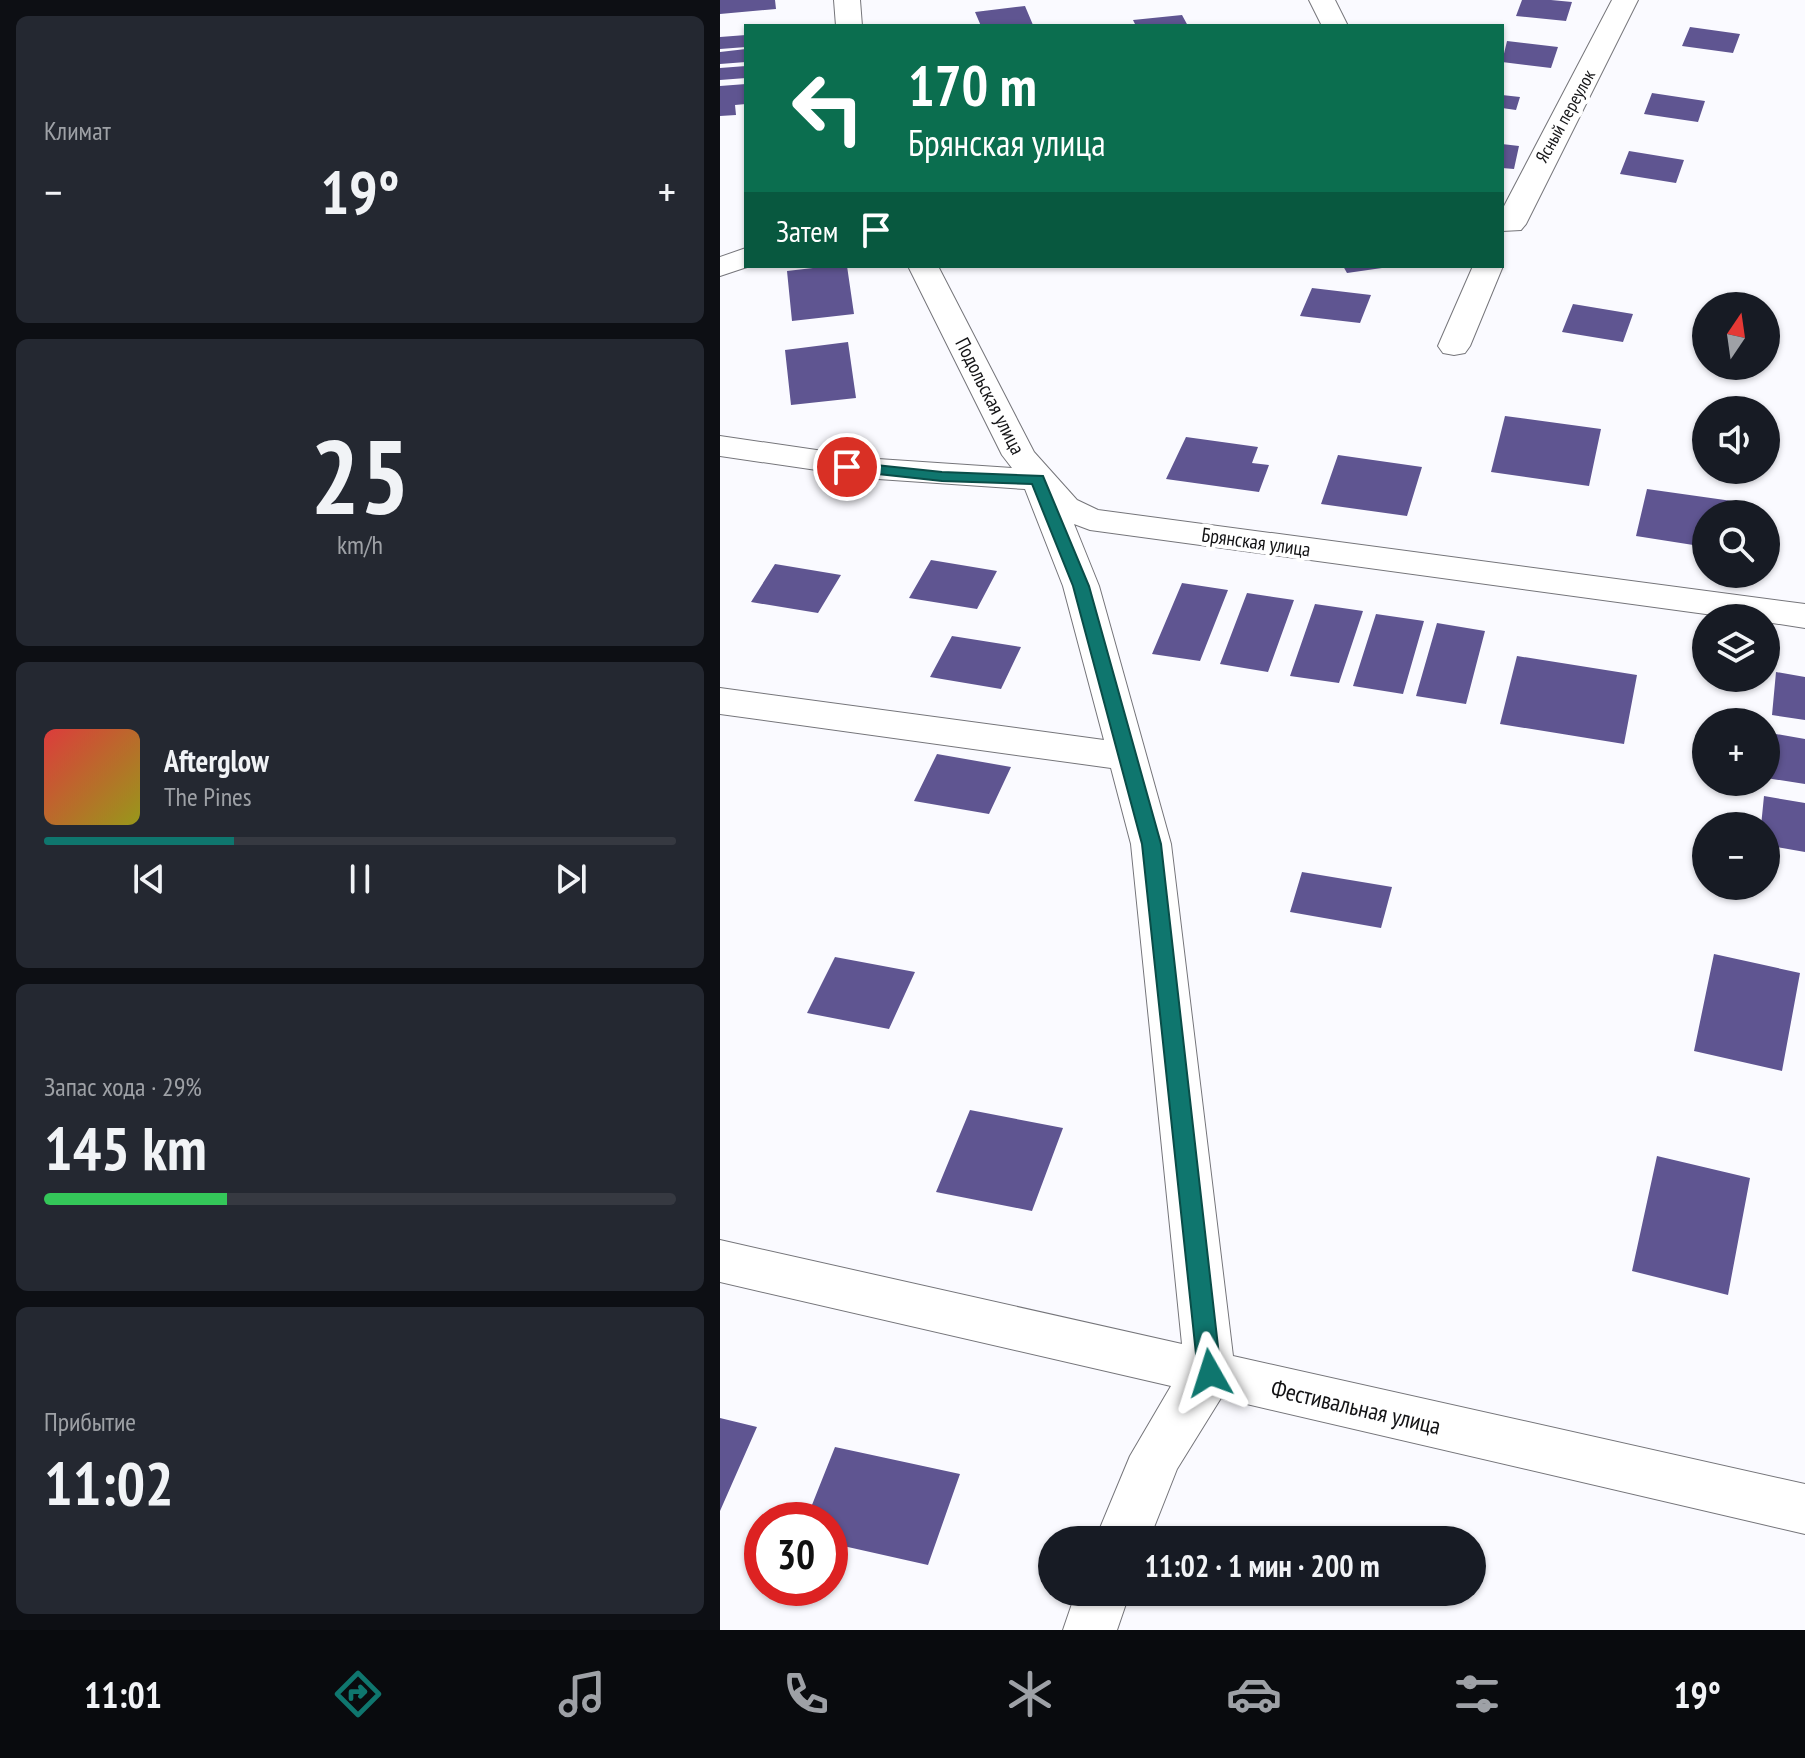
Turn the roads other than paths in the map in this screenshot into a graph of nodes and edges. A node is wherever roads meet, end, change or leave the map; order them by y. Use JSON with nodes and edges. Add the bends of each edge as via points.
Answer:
{"nodes":[{"id":1,"x":847,"y":0,"type":"edge"},
{"id":2,"x":1322,"y":0,"type":"edge"},
{"id":3,"x":1625,"y":0,"type":"edge"},
{"id":4,"x":849,"y":24,"type":"edge"},
{"id":5,"x":1334,"y":24,"type":"edge"},
{"id":6,"x":1505,"y":228,"type":"edge"},
{"id":7,"x":744,"y":258,"type":"edge"},
{"id":8,"x":720,"y":267,"type":"edge"},
{"id":9,"x":924,"y":268,"type":"edge"},
{"id":10,"x":1487,"y":268,"type":"edge"},
{"id":11,"x":1454,"y":346,"type":"dead end"},
{"id":12,"x":720,"y":446,"type":"edge"},
{"id":13,"x":1038,"y":479,"type":"junction"},
{"id":14,"x":1805,"y":616,"type":"edge"},
{"id":15,"x":720,"y":701,"type":"edge"},
{"id":16,"x":1127,"y":757,"type":"junction"},
{"id":17,"x":720,"y":1261,"type":"edge"},
{"id":18,"x":1210,"y":1373,"type":"junction"},
{"id":19,"x":1805,"y":1509,"type":"edge"},
{"id":20,"x":1127,"y":1526,"type":"edge"},
{"id":21,"x":1098,"y":1606,"type":"edge"},
{"id":22,"x":1090,"y":1630,"type":"edge"}],
"edges":[{"from":1,"to":4,"type":"street"},
{"from":2,"to":5,"type":"street"},
{"from":3,"to":6,"type":"street","name":"Ясный переулок"},
{"from":7,"to":8,"type":"street"},
{"from":9,"to":13,"type":"street","name":"Подольская улица","via":[[1019,455]]},
{"from":10,"to":11,"type":"street"},
{"from":12,"to":13,"type":"street","via":[[816,464],[942,477]]},
{"from":13,"to":14,"type":"street","name":"Брянская улица","via":[[1065,507],[1103,521]]},
{"from":13,"to":16,"type":"street","name":"Подольская улица","via":[[1081,586]]},
{"from":15,"to":16,"type":"street"},
{"from":16,"to":18,"type":"street","name":"Подольская улица","via":[[1151,844]]},
{"from":17,"to":18,"type":"street","name":"Фестивальная улица"},
{"from":18,"to":19,"type":"street","name":"Фестивальная улица"},
{"from":18,"to":20,"type":"street","via":[[1173,1422],[1143,1479]]},
{"from":21,"to":22,"type":"street"}]}
